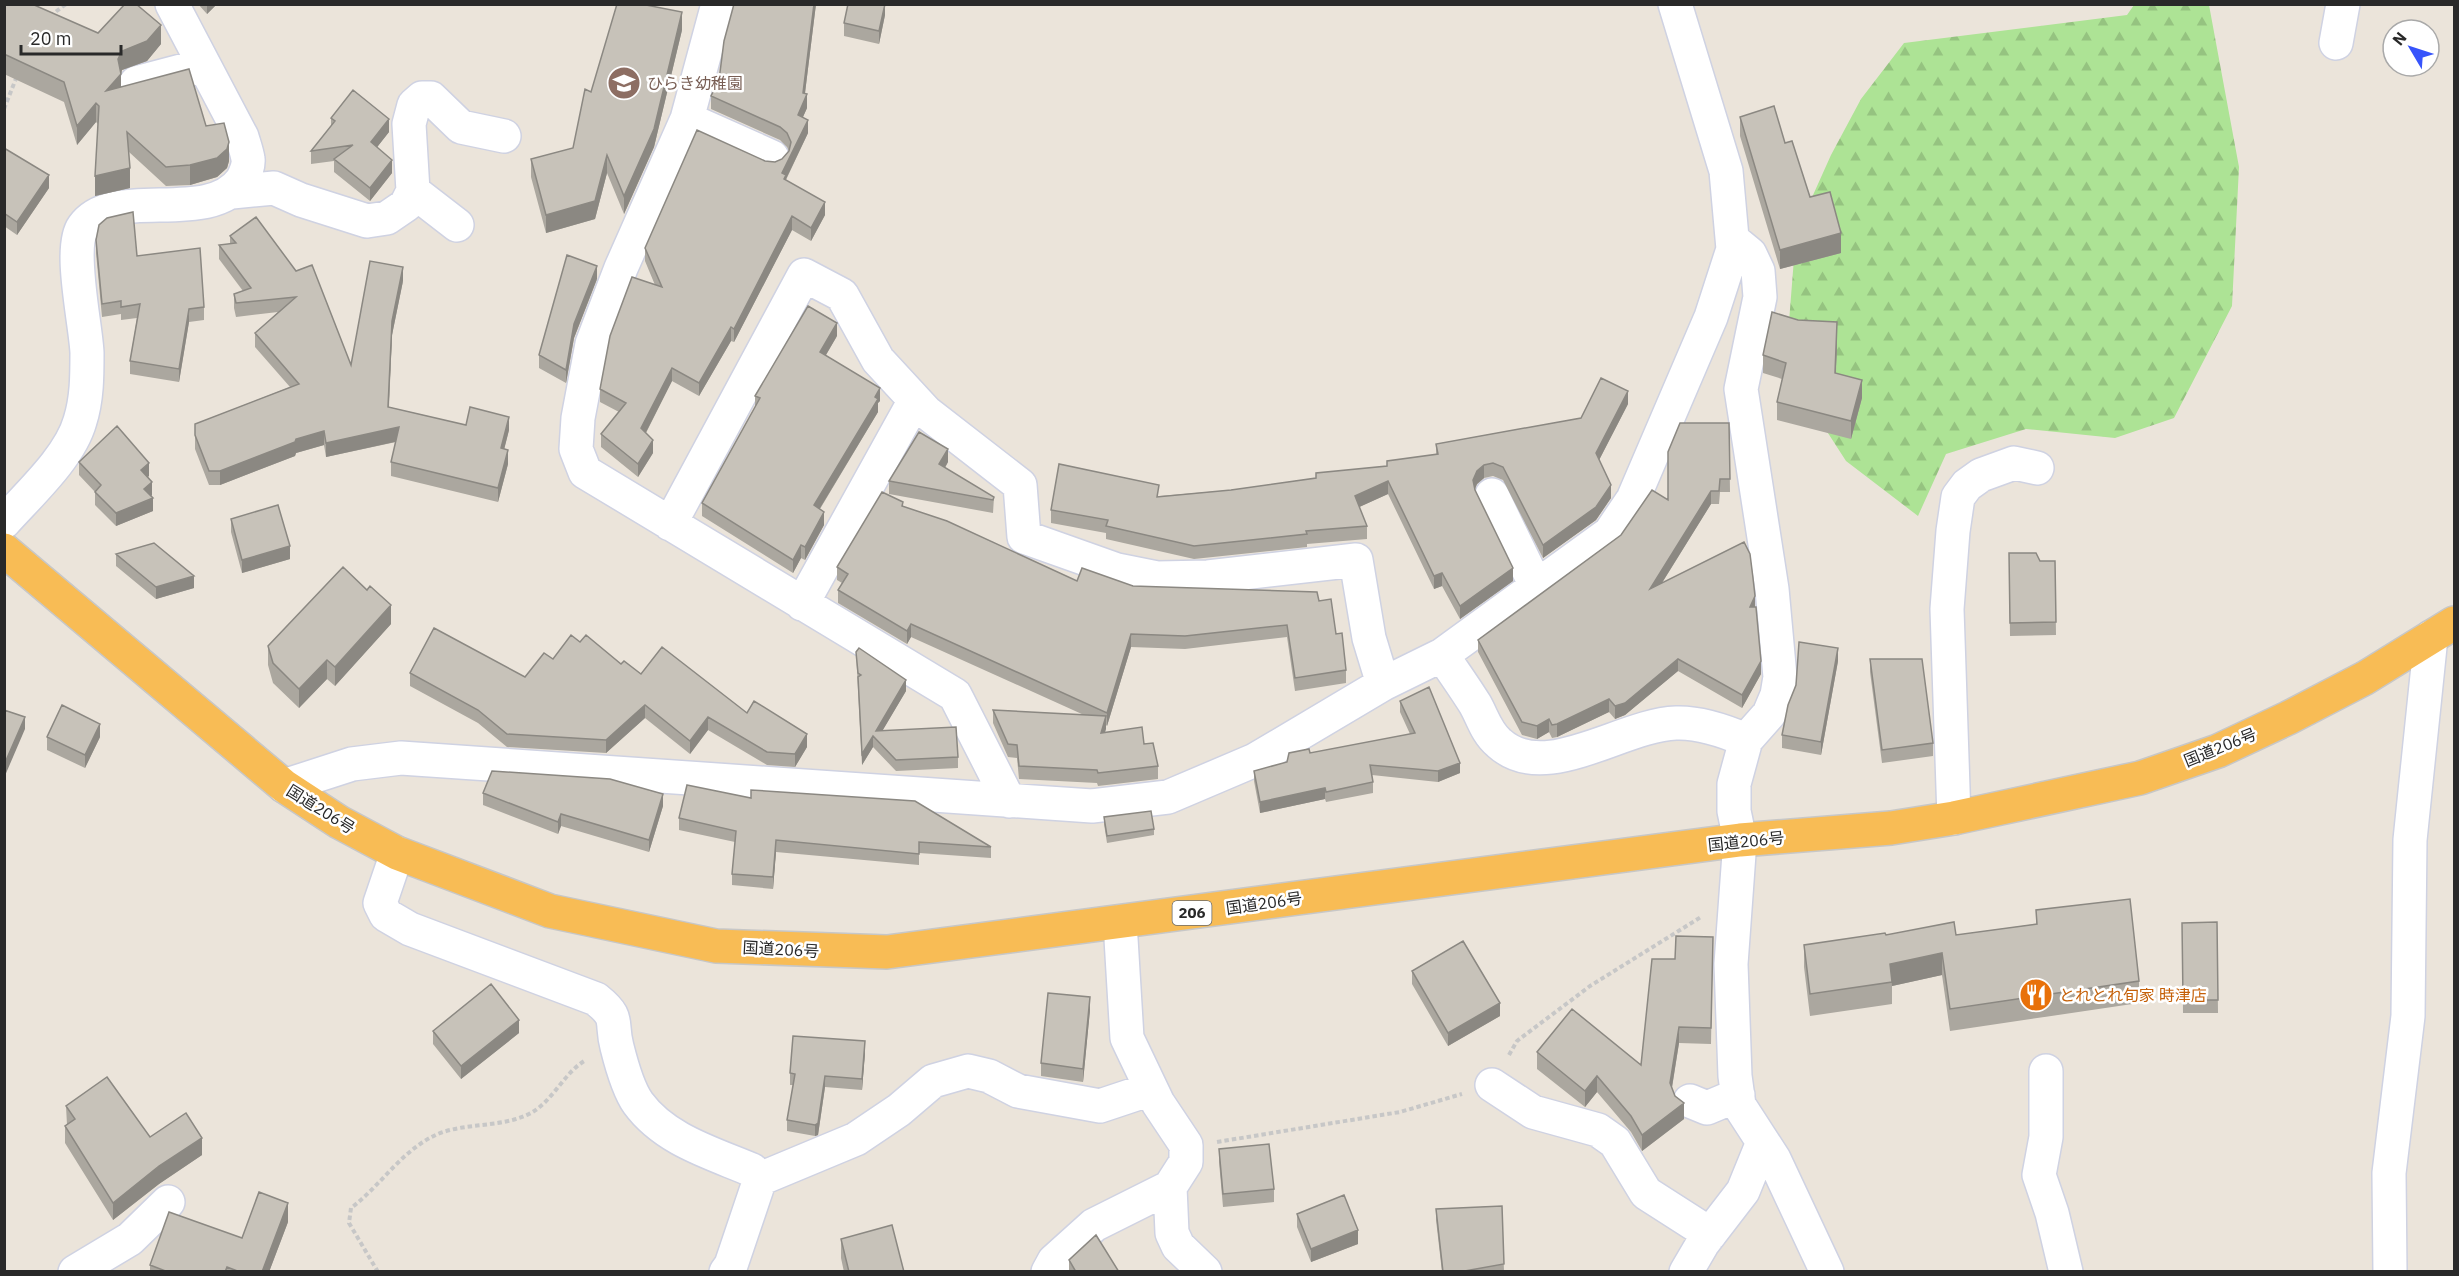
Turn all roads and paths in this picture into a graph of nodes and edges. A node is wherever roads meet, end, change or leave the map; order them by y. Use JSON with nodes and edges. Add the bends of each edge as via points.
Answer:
{"nodes":[{"id":1,"x":66,"y":4,"type":"edge"},
{"id":2,"x":172,"y":4,"type":"edge"},
{"id":3,"x":718,"y":4,"type":"edge"},
{"id":4,"x":1675,"y":4,"type":"edge"},
{"id":5,"x":2343,"y":4,"type":"edge"},
{"id":6,"x":47,"y":18,"type":"edge"},
{"id":7,"x":2336,"y":43,"type":"dead end"},
{"id":8,"x":204,"y":65,"type":"junction"},
{"id":9,"x":21,"y":67,"type":"edge"},
{"id":10,"x":136,"y":83,"type":"edge"},
{"id":11,"x":4,"y":109,"type":"edge"},
{"id":12,"x":687,"y":119,"type":"junction"},
{"id":13,"x":504,"y":136,"type":"dead end"},
{"id":14,"x":772,"y":157,"type":"dead end"},
{"id":15,"x":413,"y":191,"type":"junction"},
{"id":16,"x":232,"y":192,"type":"junction"},
{"id":17,"x":457,"y":225,"type":"dead end"},
{"id":18,"x":1733,"y":240,"type":"junction"},
{"id":19,"x":915,"y":400,"type":"junction"},
{"id":20,"x":2037,"y":468,"type":"dead end"},
{"id":21,"x":1492,"y":495,"type":"dead end"},
{"id":22,"x":4,"y":522,"type":"edge"},
{"id":23,"x":670,"y":524,"type":"junction"},
{"id":24,"x":4,"y":550,"type":"edge"},
{"id":25,"x":1538,"y":588,"type":"junction"},
{"id":26,"x":802,"y":604,"type":"junction"},
{"id":27,"x":2443,"y":630,"type":"edge"},
{"id":28,"x":1442,"y":655,"type":"junction"},
{"id":29,"x":1383,"y":684,"type":"junction"},
{"id":30,"x":1746,"y":740,"type":"junction"},
{"id":31,"x":284,"y":786,"type":"junction"},
{"id":32,"x":1009,"y":801,"type":"junction"},
{"id":33,"x":1954,"y":818,"type":"junction"},
{"id":34,"x":1740,"y":840,"type":"junction"},
{"id":35,"x":397,"y":853,"type":"junction"},
{"id":36,"x":1736,"y":895,"type":"junction"},
{"id":37,"x":1120,"y":922,"type":"junction"},
{"id":38,"x":616,"y":1045,"type":"junction"},
{"id":39,"x":2046,"y":1071,"type":"dead end"},
{"id":40,"x":1492,"y":1085,"type":"junction"},
{"id":41,"x":1151,"y":1089,"type":"junction"},
{"id":42,"x":1738,"y":1095,"type":"junction"},
{"id":43,"x":1690,"y":1101,"type":"dead end"},
{"id":44,"x":1763,"y":1142,"type":"junction"},
{"id":45,"x":1186,"y":1145,"type":"junction"},
{"id":46,"x":760,"y":1179,"type":"junction"},
{"id":47,"x":1170,"y":1187,"type":"junction"},
{"id":48,"x":168,"y":1202,"type":"dead end"},
{"id":49,"x":1710,"y":1234,"type":"junction"},
{"id":50,"x":75,"y":1272,"type":"edge"},
{"id":51,"x":378,"y":1272,"type":"edge"},
{"id":52,"x":726,"y":1272,"type":"edge"},
{"id":53,"x":1048,"y":1272,"type":"edge"},
{"id":54,"x":1205,"y":1272,"type":"edge"},
{"id":55,"x":1686,"y":1272,"type":"edge"},
{"id":56,"x":1827,"y":1272,"type":"edge"},
{"id":57,"x":2066,"y":1272,"type":"edge"},
{"id":58,"x":2390,"y":1272,"type":"edge"}],
"edges":[{"from":1,"to":6,"type":"path"},
{"from":2,"to":8,"type":"street"},
{"from":3,"to":12,"type":"street"},
{"from":4,"to":18,"type":"street","via":[[1726,171]]},
{"from":5,"to":7,"type":"street"},
{"from":8,"to":10,"type":"street"},
{"from":8,"to":16,"type":"street","via":[[242,137],[249,161],[244,177]]},
{"from":9,"to":11,"type":"path"},
{"from":12,"to":14,"type":"street"},
{"from":12,"to":23,"type":"street","via":[[621,267],[592,344],[576,449],[585,472]]},
{"from":13,"to":15,"type":"street","via":[[461,127],[431,98],[422,98],[414,105],[409,124]]},
{"from":15,"to":16,"type":"street","via":[[406,205],[387,218],[367,221],[274,188]]},
{"from":15,"to":17,"type":"street"},
{"from":16,"to":22,"type":"street","via":[[214,201],[102,211],[83,228],[77,255],[87,388],[80,421],[65,451]]},
{"from":18,"to":25,"type":"street","via":[[1734,249],[1711,317],[1633,499],[1610,533]]},
{"from":18,"to":30,"type":"street","via":[[1750,254],[1758,271],[1760,297],[1741,389],[1772,589],[1780,677],[1769,714]]},
{"from":19,"to":23,"type":"street","via":[[878,360],[842,295],[804,275]]},
{"from":19,"to":26,"type":"street"},
{"from":19,"to":29,"type":"street","via":[[968,447],[1020,485],[1024,537],[1117,570],[1157,578],[1208,577],[1356,560],[1369,638]]},
{"from":20,"to":33,"type":"street","via":[[2014,463],[1981,475],[1958,497],[1947,609]]},
{"from":21,"to":25,"type":"street"},
{"from":23,"to":26,"type":"street"},
{"from":24,"to":31,"type":"highway","name":"国道206号","number":"206"},
{"from":25,"to":28,"type":"street"},
{"from":26,"to":32,"type":"street","via":[[954,695]]},
{"from":27,"to":33,"type":"highway","name":"国道206号","number":"206","via":[[2365,678],[2218,751],[2140,778]]},
{"from":27,"to":58,"type":"street","via":[[2410,840],[2408,1016],[2389,1173]]},
{"from":28,"to":29,"type":"street"},
{"from":28,"to":30,"type":"street","via":[[1488,731],[1515,755],[1529,759],[1556,757],[1626,733],[1677,722],[1728,732]]},
{"from":29,"to":32,"type":"street","via":[[1255,760],[1168,797],[1092,806]]},
{"from":30,"to":34,"type":"street","via":[[1734,784]]},
{"from":31,"to":32,"type":"street","via":[[352,764],[400,758]]},
{"from":31,"to":35,"type":"highway","name":"国道206号","number":"206"},
{"from":33,"to":34,"type":"highway","name":"国道206号","number":"206","via":[[1891,828]]},
{"from":34,"to":36,"type":"street"},
{"from":34,"to":37,"type":"highway","name":"国道206号","number":"206"},
{"from":35,"to":37,"type":"highway","name":"国道206号","number":"206","via":[[550,911],[716,946],[887,952]]},
{"from":35,"to":38,"type":"street","via":[[380,903],[386,915],[410,929],[596,999],[611,1011]]},
{"from":36,"to":40,"type":"path","via":[[1590,986],[1517,1041]]},
{"from":36,"to":42,"type":"street","via":[[1731,964]]},
{"from":37,"to":41,"type":"street","via":[[1127,1038]]},
{"from":38,"to":46,"type":"street","via":[[637,1101],[656,1123],[686,1143],[752,1170]]},
{"from":38,"to":51,"type":"path","via":[[579,1064],[554,1094],[530,1113],[443,1132],[408,1151],[388,1176],[351,1208],[349,1223]]},
{"from":39,"to":57,"type":"street","via":[[2046,1137],[2039,1175]]},
{"from":40,"to":45,"type":"path","via":[[1400,1112],[1240,1140]]},
{"from":40,"to":49,"type":"street","via":[[1533,1112],[1598,1130],[1615,1142],[1646,1193]]},
{"from":41,"to":45,"type":"street"},
{"from":41,"to":46,"type":"street","via":[[1100,1106],[1018,1091],[989,1076],[968,1071],[933,1081],[856,1139]]},
{"from":42,"to":43,"type":"street","via":[[1707,1108]]},
{"from":42,"to":44,"type":"street"},
{"from":44,"to":49,"type":"street","via":[[1743,1191]]},
{"from":44,"to":56,"type":"street"},
{"from":45,"to":47,"type":"street","via":[[1186,1162]]},
{"from":46,"to":52,"type":"street"},
{"from":47,"to":53,"type":"street","via":[[1094,1225],[1054,1261]]},
{"from":47,"to":54,"type":"street","via":[[1172,1233],[1178,1246]]},
{"from":48,"to":50,"type":"street","via":[[129,1239]]},
{"from":49,"to":55,"type":"street"}]}
